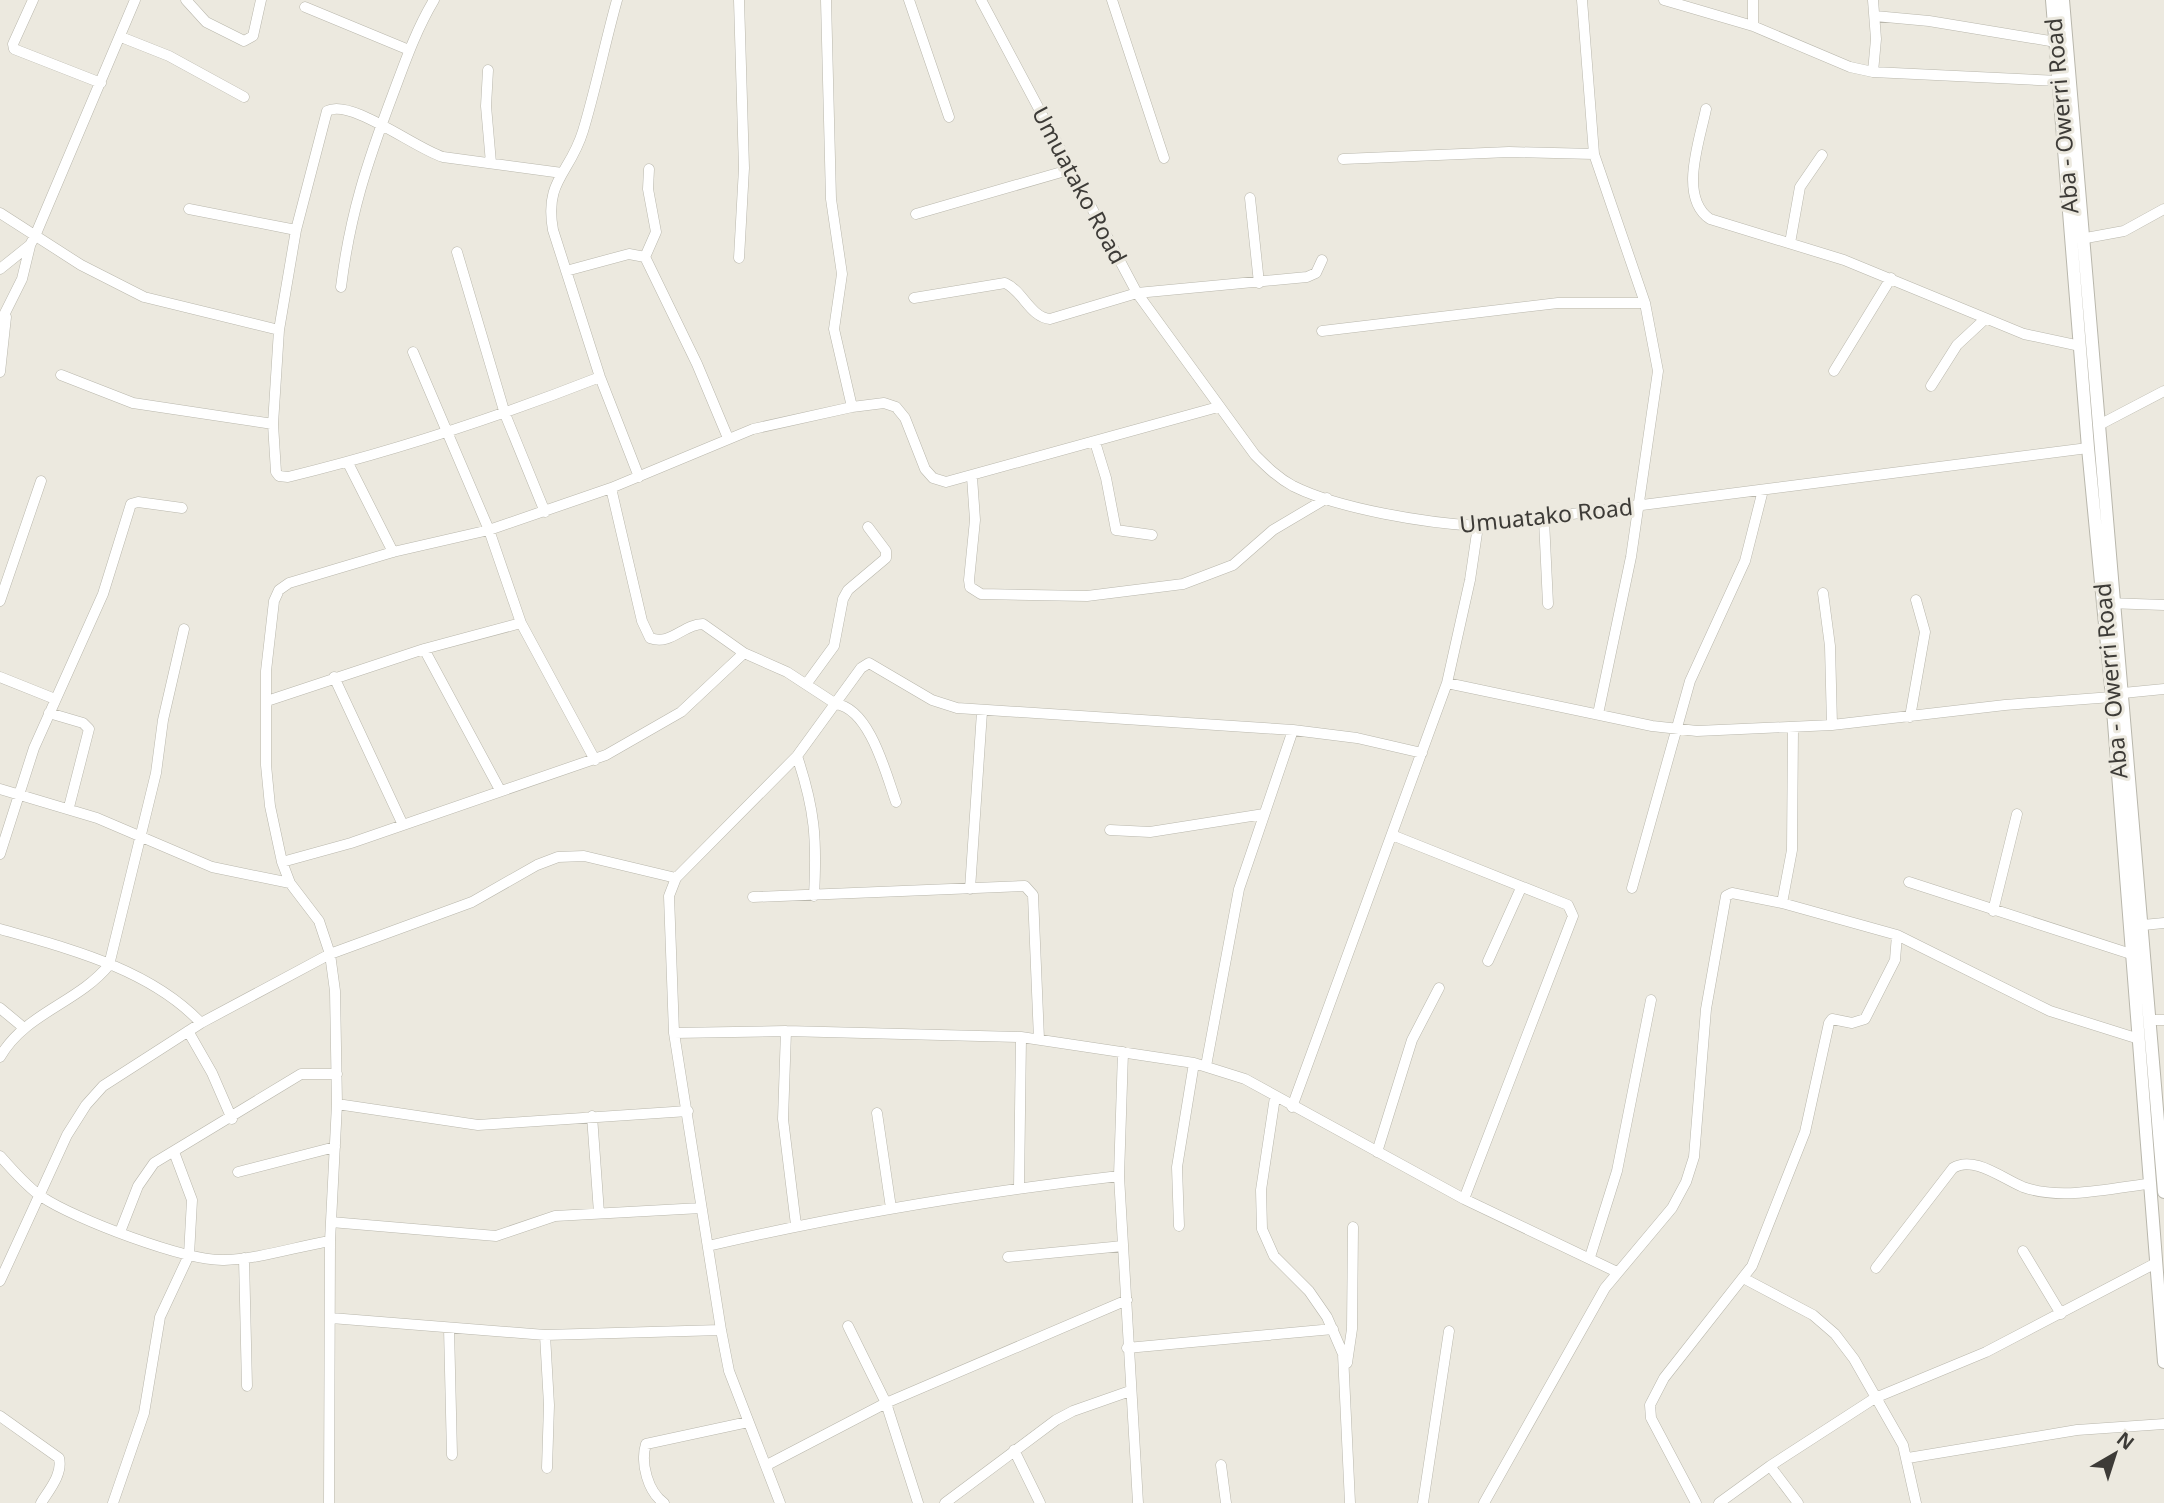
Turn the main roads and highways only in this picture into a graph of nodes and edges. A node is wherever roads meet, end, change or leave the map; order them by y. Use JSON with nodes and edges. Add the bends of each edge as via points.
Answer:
{"nodes":[{"id":1,"x":2052,"y":0,"type":"edge"},
{"id":2,"x":2063,"y":0,"type":"edge"},
{"id":3,"x":2110,"y":603,"type":"junction"},
{"id":4,"x":2118,"y":695,"type":"junction"},
{"id":5,"x":2157,"y":1020,"type":"edge"},
{"id":6,"x":2152,"y":1138,"type":"junction"},
{"id":7,"x":2164,"y":1192,"type":"edge"},
{"id":8,"x":2164,"y":1362,"type":"edge"}],
"edges":[{"from":1,"to":3,"type":"main road","name":"Aba - Owerri Road","via":[[2088,448]]},
{"from":2,"to":3,"type":"main road","name":"Aba - Owerri Road","via":[[2101,424]]},
{"from":3,"to":4,"type":"main road","name":"Aba - Owerri Road"},
{"from":4,"to":5,"type":"main road","name":"Aba - Owerri Road"},
{"from":4,"to":6,"type":"main road","name":"Aba - Owerri Road","via":[[2139,1039]]},
{"from":5,"to":6,"type":"main road","name":"Aba - Owerri Road"},
{"from":6,"to":7,"type":"main road","name":"Aba - Owerri Road"},
{"from":6,"to":8,"type":"main road","name":"Aba - Owerri Road","via":[[2148,1184]]}]}
